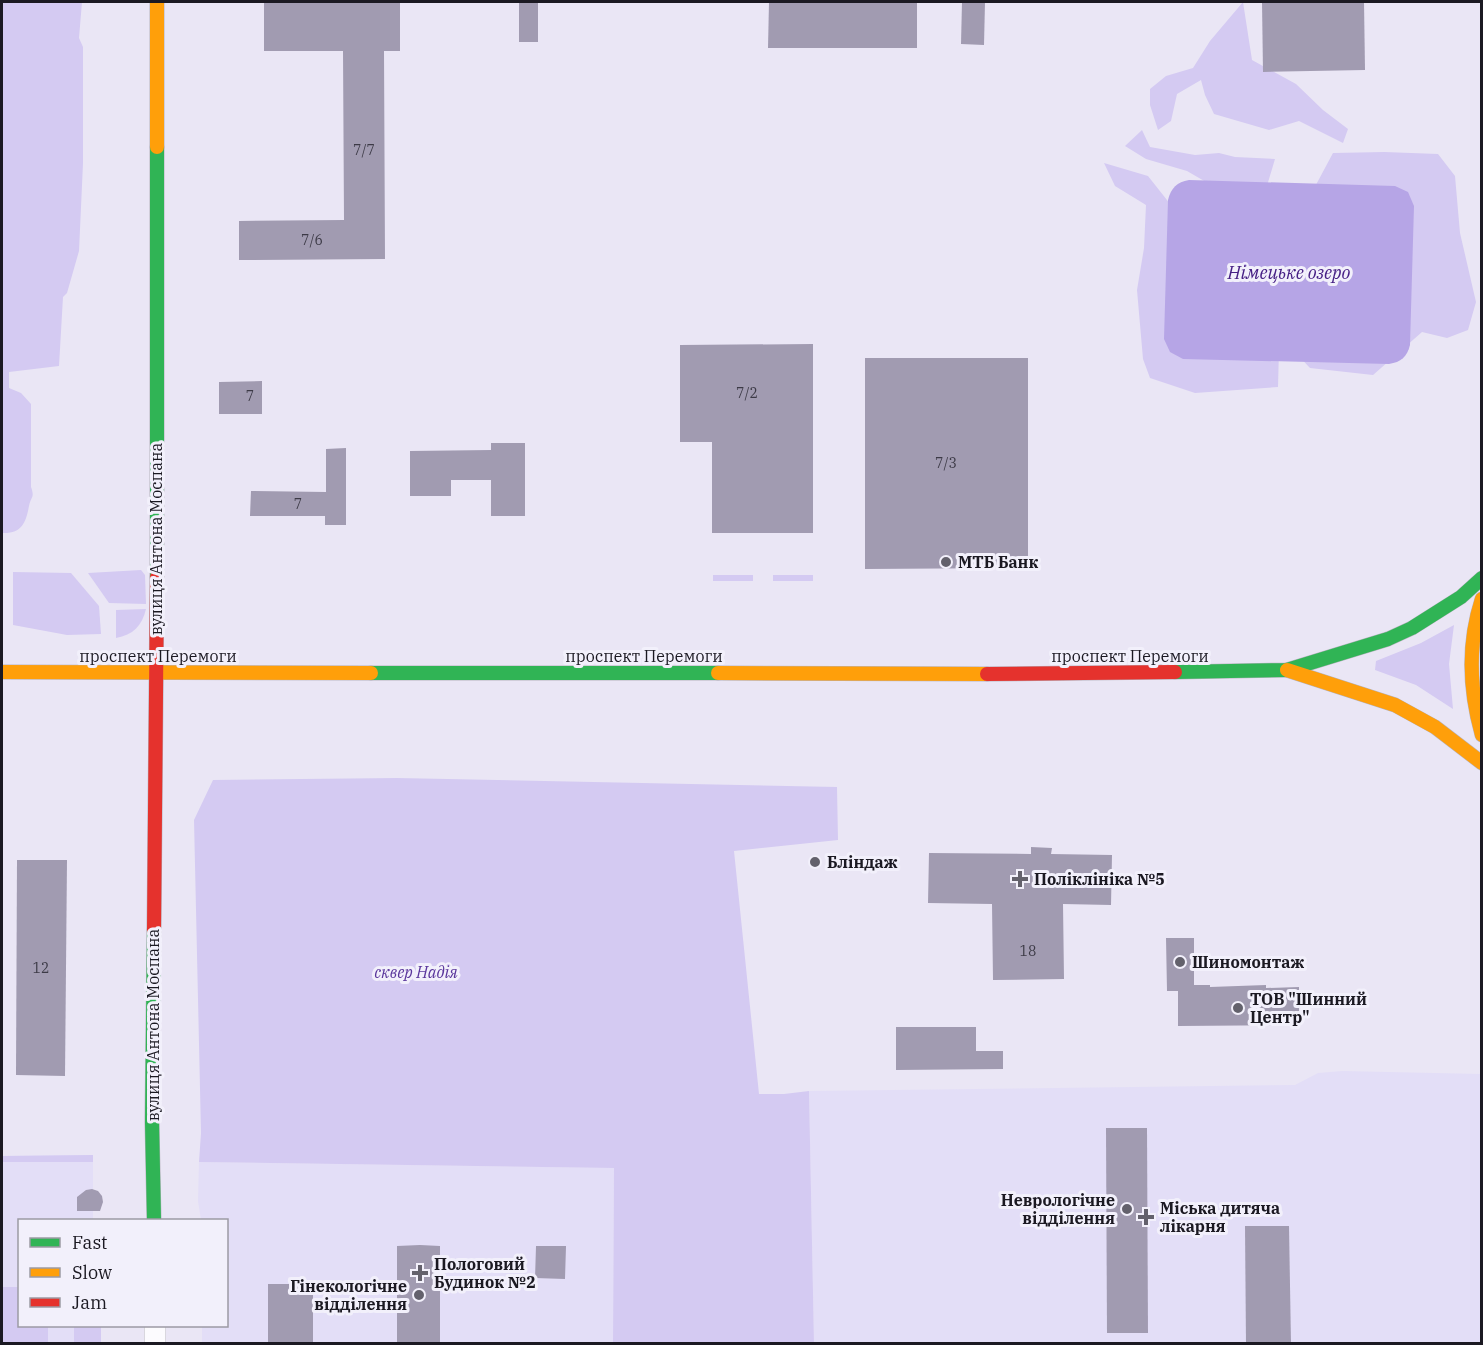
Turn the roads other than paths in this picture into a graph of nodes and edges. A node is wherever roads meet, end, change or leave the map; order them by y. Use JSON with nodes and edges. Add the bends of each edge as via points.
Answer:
{"nodes":[{"id":1,"x":157,"y":2,"type":"edge"},
{"id":2,"x":1482,"y":578,"type":"edge"},
{"id":3,"x":1482,"y":599,"type":"edge"},
{"id":4,"x":1287,"y":670,"type":"junction"},
{"id":5,"x":2,"y":672,"type":"edge"},
{"id":6,"x":156,"y":672,"type":"junction"},
{"id":7,"x":1482,"y":735,"type":"edge"},
{"id":8,"x":1482,"y":763,"type":"edge"},
{"id":9,"x":154,"y":1219,"type":"edge"},
{"id":10,"x":155,"y":1327,"type":"edge"},
{"id":11,"x":155,"y":1344,"type":"edge"}],
"edges":[{"from":1,"to":6,"type":"main road","name":"вулиця Антона Моспана"},
{"from":2,"to":4,"type":"main road","name":"проспект Перемоги","via":[[1461,597],[1412,628]]},
{"from":3,"to":7,"type":"main road","via":[[1470,661],[1475,714]]},
{"from":4,"to":6,"type":"main road","name":"проспект Перемоги","via":[[1081,674]]},
{"from":4,"to":8,"type":"main road","name":"проспект Перемоги","via":[[1395,705],[1435,727]]},
{"from":5,"to":6,"type":"main road","name":"проспект Перемоги"},
{"from":6,"to":9,"type":"main road","name":"вулиця Антона Моспана"},
{"from":10,"to":11,"type":"street"}]}
